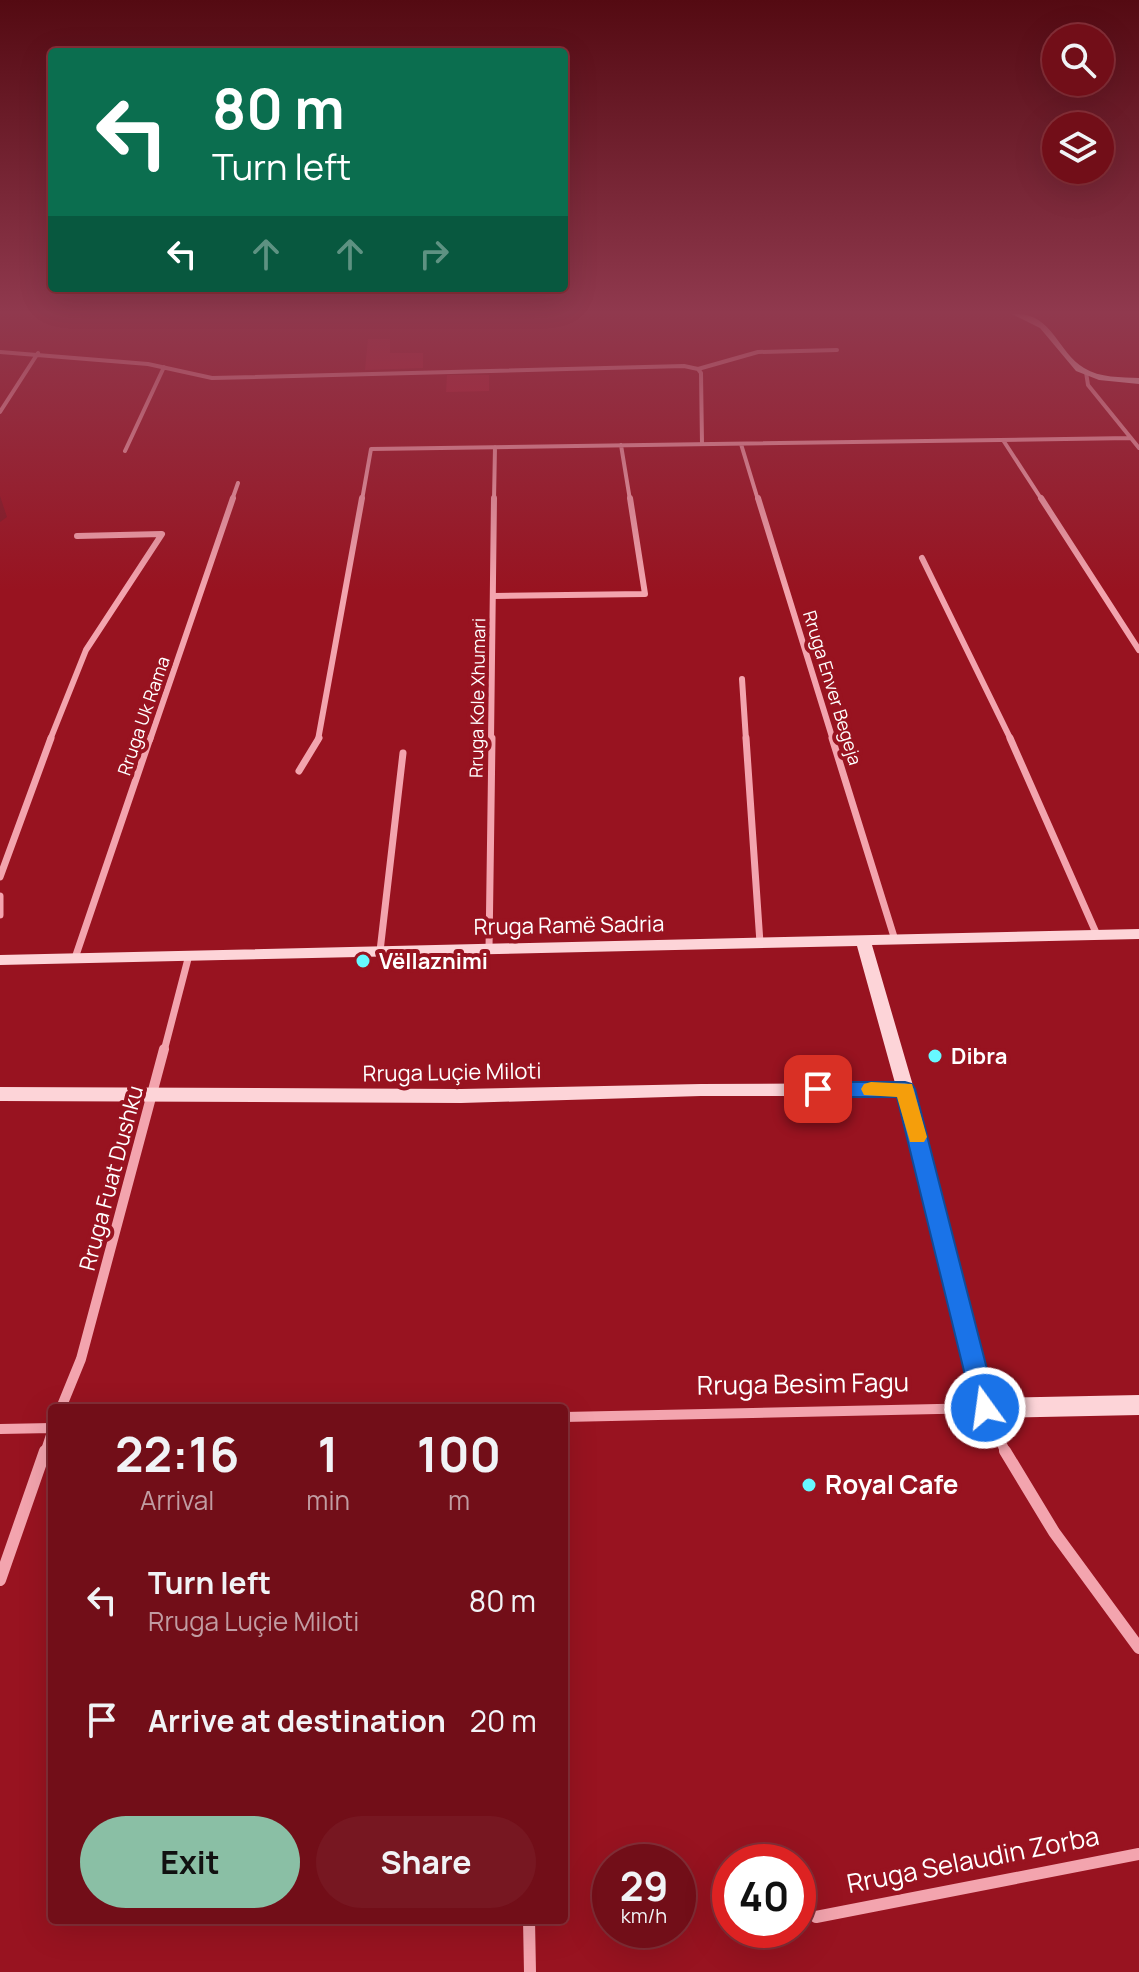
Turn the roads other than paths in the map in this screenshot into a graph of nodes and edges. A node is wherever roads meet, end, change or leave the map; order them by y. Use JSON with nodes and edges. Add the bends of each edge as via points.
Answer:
{"nodes":[{"id":1,"x":146,"y":406,"type":"edge"},
{"id":2,"x":701,"y":406,"type":"edge"},
{"id":3,"x":1105,"y":406,"type":"edge"},
{"id":4,"x":1131,"y":438,"type":"junction"},
{"id":5,"x":1003,"y":440,"type":"junction"},
{"id":6,"x":702,"y":444,"type":"junction"},
{"id":7,"x":741,"y":444,"type":"junction"},
{"id":8,"x":621,"y":445,"type":"junction"},
{"id":9,"x":495,"y":447,"type":"junction"},
{"id":10,"x":1139,"y":448,"type":"edge"},
{"id":11,"x":125,"y":451,"type":"dead end"},
{"id":12,"x":238,"y":483,"type":"dead end"},
{"id":13,"x":77,"y":536,"type":"dead end"},
{"id":14,"x":922,"y":558,"type":"dead end"},
{"id":15,"x":494,"y":596,"type":"junction"},
{"id":16,"x":1139,"y":650,"type":"edge"},
{"id":17,"x":742,"y":679,"type":"dead end"},
{"id":18,"x":403,"y":753,"type":"dead end"},
{"id":19,"x":299,"y":771,"type":"dead end"},
{"id":20,"x":0,"y":877,"type":"edge"},
{"id":21,"x":0,"y":896,"type":"edge"},
{"id":22,"x":0,"y":915,"type":"edge"},
{"id":23,"x":1139,"y":934,"type":"edge"},
{"id":24,"x":1097,"y":935,"type":"junction"},
{"id":25,"x":863,"y":940,"type":"junction"},
{"id":26,"x":895,"y":940,"type":"junction"},
{"id":27,"x":760,"y":943,"type":"junction"},
{"id":28,"x":489,"y":949,"type":"junction"},
{"id":29,"x":380,"y":951,"type":"junction"},
{"id":30,"x":189,"y":955,"type":"junction"},
{"id":31,"x":75,"y":958,"type":"junction"},
{"id":32,"x":0,"y":960,"type":"edge"},
{"id":33,"x":905,"y":1089,"type":"junction"},
{"id":34,"x":0,"y":1094,"type":"edge"},
{"id":35,"x":151,"y":1096,"type":"junction"},
{"id":36,"x":63,"y":1404,"type":"edge"},
{"id":37,"x":1139,"y":1405,"type":"edge"},
{"id":38,"x":985,"y":1408,"type":"junction"},
{"id":39,"x":568,"y":1417,"type":"edge"},
{"id":40,"x":0,"y":1429,"type":"edge"},
{"id":41,"x":48,"y":1430,"type":"edge"},
{"id":42,"x":48,"y":1442,"type":"edge"},
{"id":43,"x":0,"y":1580,"type":"edge"},
{"id":44,"x":1139,"y":1648,"type":"edge"},
{"id":45,"x":1139,"y":1854,"type":"edge"},
{"id":46,"x":816,"y":1917,"type":"dead end"},
{"id":47,"x":529,"y":1924,"type":"edge"},
{"id":48,"x":530,"y":1972,"type":"edge"}],
"edges":[{"from":1,"to":11,"type":"street"},
{"from":2,"to":6,"type":"street"},
{"from":3,"to":4,"type":"street"},
{"from":4,"to":5,"type":"street"},
{"from":4,"to":10,"type":"street"},
{"from":5,"to":7,"type":"street"},
{"from":5,"to":16,"type":"street"},
{"from":6,"to":7,"type":"street"},
{"from":6,"to":8,"type":"street"},
{"from":7,"to":26,"type":"street","name":"Rruga Enver Begeja"},
{"from":8,"to":9,"type":"street"},
{"from":8,"to":15,"type":"street","via":[[645,594]]},
{"from":9,"to":15,"type":"street","name":"Rruga Kole Xhumari"},
{"from":9,"to":19,"type":"street","via":[[371,449],[319,739]]},
{"from":12,"to":31,"type":"street","name":"Rruga Uk Rama"},
{"from":13,"to":20,"type":"street","via":[[162,534],[75,673]]},
{"from":14,"to":24,"type":"street","via":[[995,705]]},
{"from":15,"to":28,"type":"street","name":"Rruga Kole Xhumari"},
{"from":17,"to":27,"type":"street"},
{"from":18,"to":29,"type":"street"},
{"from":21,"to":22,"type":"street"},
{"from":23,"to":24,"type":"street","name":"Rruga Ramë Sadria"},
{"from":24,"to":26,"type":"street","name":"Rruga Ramë Sadria"},
{"from":25,"to":26,"type":"street","name":"Rruga Ramë Sadria"},
{"from":25,"to":27,"type":"street","name":"Rruga Ramë Sadria"},
{"from":25,"to":33,"type":"street"},
{"from":27,"to":28,"type":"street","name":"Rruga Ramë Sadria"},
{"from":28,"to":29,"type":"street","name":"Rruga Ramë Sadria"},
{"from":29,"to":30,"type":"street","name":"Rruga Ramë Sadria"},
{"from":30,"to":31,"type":"street","name":"Rruga Ramë Sadria"},
{"from":30,"to":35,"type":"street","name":"Rruga Fuat Dushku"},
{"from":31,"to":32,"type":"street","name":"Rruga Ramë Sadria"},
{"from":33,"to":35,"type":"street","name":"Rruga Luçie Miloti"},
{"from":33,"to":38,"type":"street"},
{"from":34,"to":35,"type":"street","name":"Rruga Luçie Miloti"},
{"from":35,"to":36,"type":"street","name":"Rruga Fuat Dushku","via":[[81,1359]]},
{"from":37,"to":38,"type":"street","name":"Rruga Besim Fagu"},
{"from":38,"to":39,"type":"street","name":"Rruga Besim Fagu"},
{"from":38,"to":44,"type":"street","via":[[1023,1486]]},
{"from":40,"to":41,"type":"street"},
{"from":42,"to":43,"type":"street"},
{"from":45,"to":46,"type":"street","name":"Rruga Selaudin Zorba"},
{"from":47,"to":48,"type":"street"}]}
